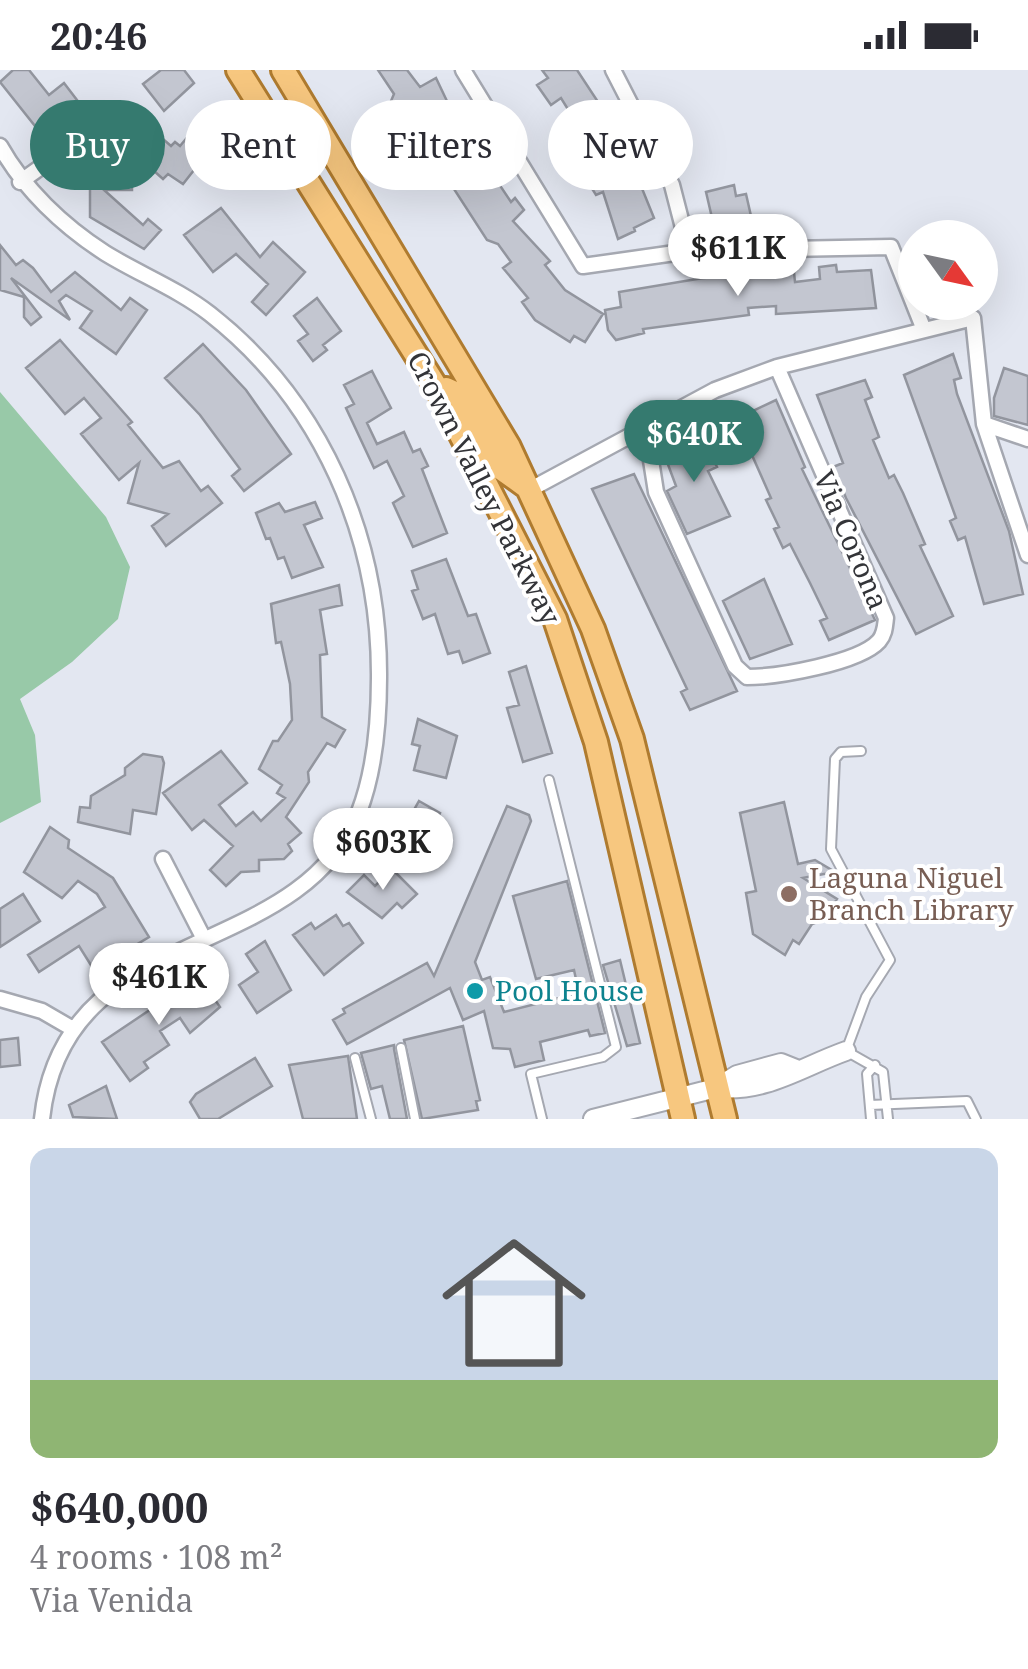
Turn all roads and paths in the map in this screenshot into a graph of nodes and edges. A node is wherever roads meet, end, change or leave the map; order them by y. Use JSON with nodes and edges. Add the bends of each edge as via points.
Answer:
{"nodes":[{"id":1,"x":238,"y":70,"type":"edge"},
{"id":2,"x":282,"y":70,"type":"edge"},
{"id":3,"x":463,"y":70,"type":"edge"},
{"id":4,"x":613,"y":70,"type":"edge"},
{"id":5,"x":0,"y":146,"type":"edge"},
{"id":6,"x":30,"y":175,"type":"edge"},
{"id":7,"x":20,"y":182,"type":"junction"},
{"id":8,"x":690,"y":251,"type":"junction"},
{"id":9,"x":924,"y":330,"type":"junction"},
{"id":10,"x":777,"y":367,"type":"junction"},
{"id":11,"x":438,"y":390,"type":"junction"},
{"id":12,"x":984,"y":424,"type":"junction"},
{"id":13,"x":640,"y":433,"type":"junction"},
{"id":14,"x":1028,"y":440,"type":"edge"},
{"id":15,"x":530,"y":489,"type":"junction"},
{"id":16,"x":1025,"y":529,"type":"edge"},
{"id":17,"x":1028,"y":555,"type":"edge"},
{"id":18,"x":556,"y":619,"type":"junction"},
{"id":19,"x":861,"y":751,"type":"dead end"},
{"id":20,"x":550,"y":780,"type":"dead end"},
{"id":21,"x":163,"y":859,"type":"dead end"},
{"id":22,"x":204,"y":939,"type":"junction"},
{"id":23,"x":0,"y":998,"type":"edge"},
{"id":24,"x":73,"y":1029,"type":"junction"},
{"id":25,"x":400,"y":1048,"type":"dead end"},
{"id":26,"x":846,"y":1052,"type":"junction"},
{"id":27,"x":354,"y":1058,"type":"dead end"},
{"id":28,"x":874,"y":1065,"type":"junction"},
{"id":29,"x":716,"y":1088,"type":"junction"},
{"id":30,"x":887,"y":1104,"type":"junction"},
{"id":31,"x":870,"y":1105,"type":"junction"},
{"id":32,"x":680,"y":1108,"type":"edge"},
{"id":33,"x":42,"y":1119,"type":"edge"},
{"id":34,"x":370,"y":1119,"type":"edge"},
{"id":35,"x":415,"y":1119,"type":"edge"},
{"id":36,"x":542,"y":1119,"type":"edge"},
{"id":37,"x":593,"y":1119,"type":"edge"},
{"id":38,"x":725,"y":1119,"type":"edge"},
{"id":39,"x":870,"y":1119,"type":"edge"},
{"id":40,"x":888,"y":1119,"type":"edge"},
{"id":41,"x":976,"y":1119,"type":"edge"}],
"edges":[{"from":1,"to":11,"type":"main road","name":"Crown Valley Parkway"},
{"from":2,"to":15,"type":"main road","name":"Crown Valley Parkway"},
{"from":3,"to":8,"type":"street","via":[[582,266]]},
{"from":4,"to":8,"type":"street","via":[[672,185]]},
{"from":5,"to":7,"type":"street"},
{"from":6,"to":7,"type":"street"},
{"from":7,"to":22,"type":"street","via":[[102,251],[205,310],[256,352],[346,488],[373,581],[379,710],[358,815],[306,881],[274,906]]},
{"from":8,"to":9,"type":"street","via":[[891,246]]},
{"from":9,"to":10,"type":"street"},
{"from":9,"to":12,"type":"street","via":[[972,318]]},
{"from":10,"to":13,"type":"street","via":[[714,390]]},
{"from":10,"to":13,"type":"street","name":"Via Corona","via":[[886,618],[877,644],[829,664],[747,676],[735,666],[656,492]]},
{"from":11,"to":15,"type":"main road","via":[[451,388],[502,469]]},
{"from":11,"to":18,"type":"main road","name":"Crown Valley Parkway"},
{"from":12,"to":14,"type":"street"},
{"from":12,"to":16,"type":"street"},
{"from":13,"to":15,"type":"street"},
{"from":15,"to":18,"type":"main road","via":[[532,527],[562,600]]},
{"from":15,"to":29,"type":"main road","name":"Crown Valley Parkway","via":[[593,628],[632,739]]},
{"from":16,"to":17,"type":"street"},
{"from":18,"to":32,"type":"main road","name":"Crown Valley Parkway","via":[[596,742]]},
{"from":19,"to":26,"type":"lane","via":[[835,759],[831,849],[890,960],[866,997]]},
{"from":20,"to":36,"type":"lane","via":[[616,1048],[603,1058],[531,1074]]},
{"from":21,"to":22,"type":"street"},
{"from":22,"to":24,"type":"street","via":[[132,974]]},
{"from":23,"to":24,"type":"street"},
{"from":24,"to":33,"type":"street","via":[[57,1060]]},
{"from":25,"to":35,"type":"lane"},
{"from":26,"to":28,"type":"lane"},
{"from":26,"to":29,"type":"street","via":[[796,1069],[781,1063],[737,1075]]},
{"from":27,"to":34,"type":"lane"},
{"from":28,"to":30,"type":"lane","via":[[883,1072]]},
{"from":28,"to":31,"type":"lane","via":[[867,1074]]},
{"from":29,"to":32,"type":"street"},
{"from":29,"to":38,"type":"main road","name":"Crown Valley Parkway"},
{"from":30,"to":31,"type":"lane"},
{"from":30,"to":40,"type":"lane"},
{"from":30,"to":41,"type":"lane","via":[[967,1102]]},
{"from":31,"to":39,"type":"lane"},
{"from":32,"to":37,"type":"street"}]}
